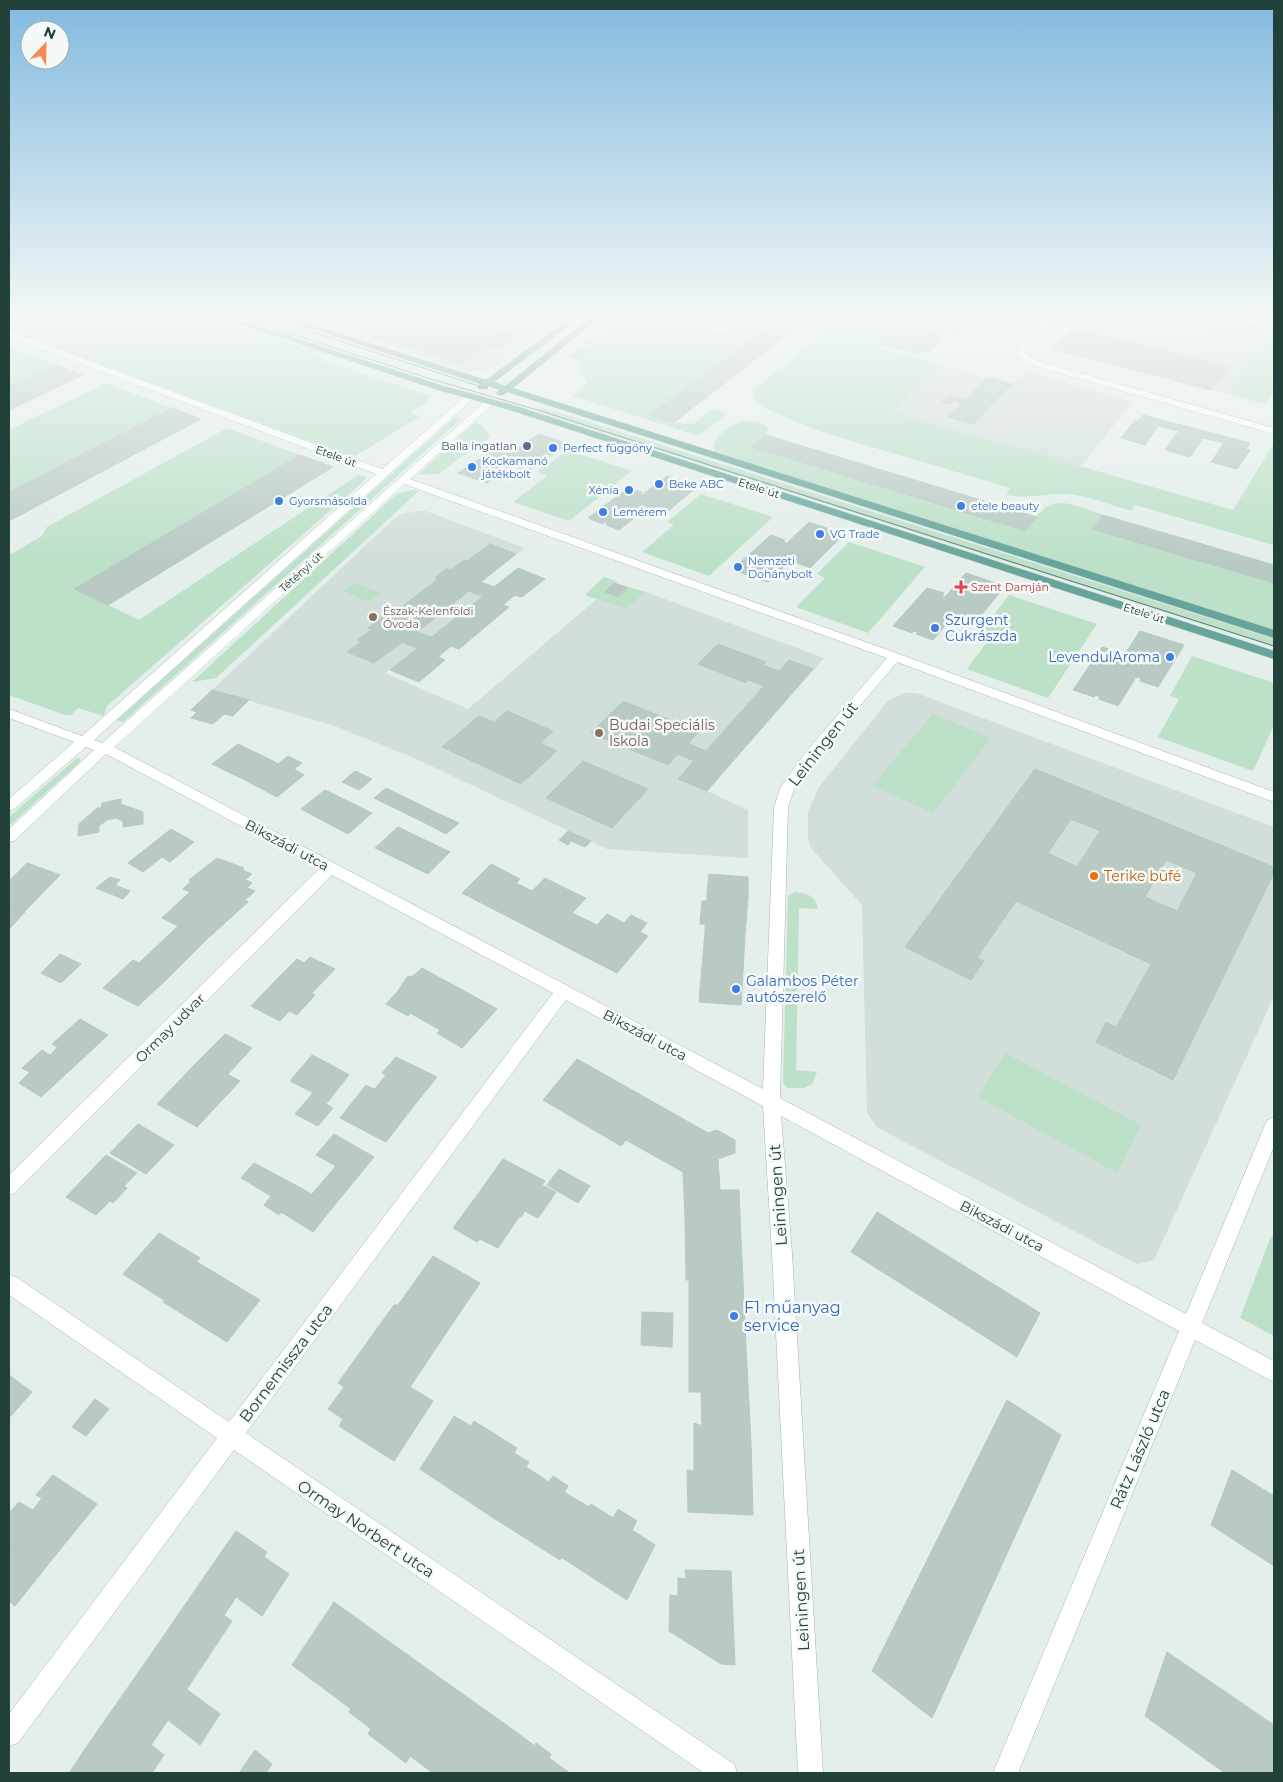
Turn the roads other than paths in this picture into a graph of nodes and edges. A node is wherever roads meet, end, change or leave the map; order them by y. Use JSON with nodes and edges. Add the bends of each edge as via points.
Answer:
{"nodes":[{"id":1,"x":179,"y":397,"type":"edge"},
{"id":2,"x":470,"y":397,"type":"edge"},
{"id":3,"x":475,"y":397,"type":"edge"},
{"id":4,"x":496,"y":397,"type":"edge"},
{"id":5,"x":535,"y":397,"type":"edge"},
{"id":6,"x":1153,"y":397,"type":"edge"},
{"id":7,"x":490,"y":402,"type":"junction"},
{"id":8,"x":1274,"y":431,"type":"edge"},
{"id":9,"x":383,"y":473,"type":"junction"},
{"id":10,"x":402,"y":480,"type":"junction"},
{"id":11,"x":1274,"y":634,"type":"edge"},
{"id":12,"x":1274,"y":655,"type":"edge"},
{"id":13,"x":895,"y":657,"type":"junction"},
{"id":14,"x":9,"y":713,"type":"edge"},
{"id":15,"x":84,"y":741,"type":"junction"},
{"id":16,"x":104,"y":749,"type":"junction"},
{"id":17,"x":1274,"y":797,"type":"edge"},
{"id":18,"x":9,"y":806,"type":"edge"},
{"id":19,"x":9,"y":837,"type":"edge"},
{"id":20,"x":330,"y":868,"type":"junction"},
{"id":21,"x":564,"y":992,"type":"junction"},
{"id":22,"x":771,"y":1102,"type":"junction"},
{"id":23,"x":1274,"y":1125,"type":"edge"},
{"id":24,"x":9,"y":1187,"type":"edge"},
{"id":25,"x":9,"y":1284,"type":"edge"},
{"id":26,"x":1190,"y":1327,"type":"junction"},
{"id":27,"x":1274,"y":1372,"type":"edge"},
{"id":28,"x":230,"y":1437,"type":"junction"},
{"id":29,"x":9,"y":1734,"type":"edge"},
{"id":30,"x":725,"y":1773,"type":"edge"},
{"id":31,"x":810,"y":1773,"type":"edge"},
{"id":32,"x":1006,"y":1773,"type":"edge"}],
"edges":[{"from":1,"to":9,"type":"street","name":"Etele út"},
{"from":2,"to":9,"type":"street","name":"Tétényi út"},
{"from":3,"to":7,"type":"main road","name":"Etele út"},
{"from":4,"to":7,"type":"main road","name":"Tétényi út"},
{"from":5,"to":11,"type":"main road","name":"Etele út"},
{"from":6,"to":8,"type":"street"},
{"from":7,"to":10,"type":"street","name":"Tétényi út"},
{"from":7,"to":12,"type":"main road","name":"Etele út"},
{"from":9,"to":15,"type":"street","name":"Tétényi út"},
{"from":10,"to":13,"type":"street"},
{"from":10,"to":16,"type":"street","name":"Tétényi út"},
{"from":13,"to":17,"type":"street"},
{"from":13,"to":22,"type":"street","name":"Leiningen út","via":[[810,756],[787,788],[781,808]]},
{"from":14,"to":15,"type":"street","name":"Bikszádi utca"},
{"from":15,"to":16,"type":"street","name":"Bikszádi utca"},
{"from":15,"to":18,"type":"street","name":"Tétényi út"},
{"from":16,"to":19,"type":"street","name":"Tétényi út"},
{"from":16,"to":20,"type":"street","name":"Bikszádi utca"},
{"from":20,"to":21,"type":"street","name":"Bikszádi utca"},
{"from":20,"to":24,"type":"street","name":"Ormay udvar"},
{"from":21,"to":22,"type":"street","name":"Bikszádi utca"},
{"from":21,"to":28,"type":"street","name":"Bornemissza utca"},
{"from":22,"to":26,"type":"street","name":"Bikszádi utca"},
{"from":22,"to":31,"type":"street","name":"Leiningen út"},
{"from":23,"to":26,"type":"street","name":"Rátz László utca"},
{"from":25,"to":28,"type":"street","name":"Ormay Norbert utca"},
{"from":26,"to":27,"type":"street","name":"Bikszádi utca"},
{"from":26,"to":32,"type":"street","name":"Rátz László utca"},
{"from":28,"to":29,"type":"street","name":"Bornemissza utca"},
{"from":28,"to":30,"type":"street","name":"Ormay Norbert utca"}]}
